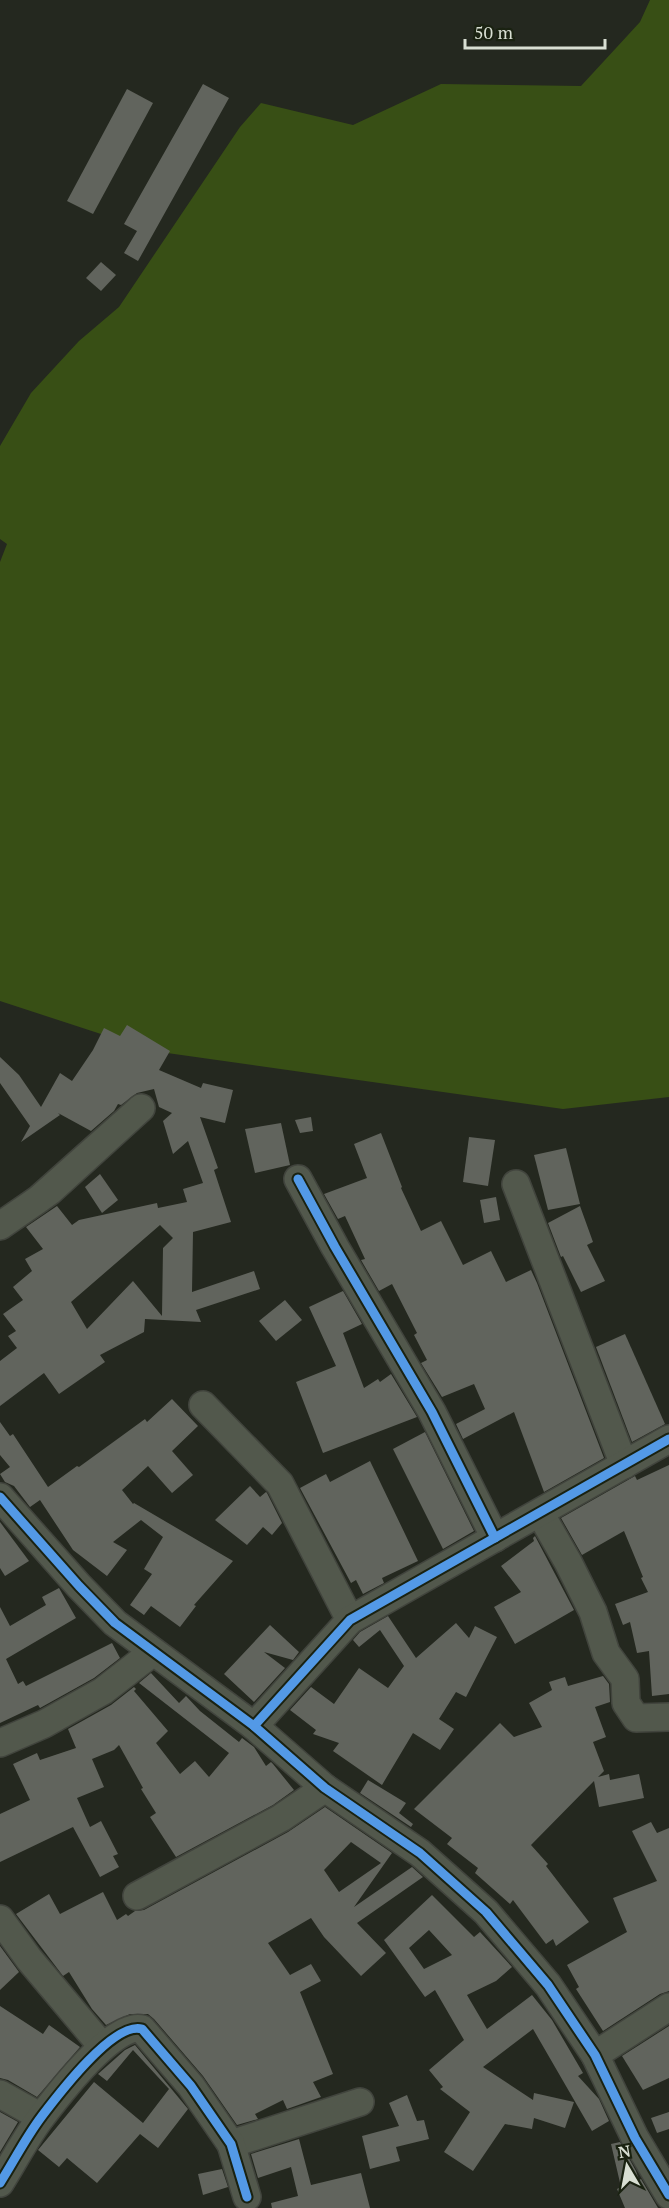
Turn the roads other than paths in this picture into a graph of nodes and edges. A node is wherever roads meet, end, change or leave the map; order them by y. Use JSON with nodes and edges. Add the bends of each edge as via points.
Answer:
{"nodes":[{"id":1,"x":298,"y":1179,"type":"dead end"},
{"id":2,"x":516,"y":1184,"type":"dead end"},
{"id":3,"x":39,"y":1199,"type":"dead end"},
{"id":4,"x":0,"y":1226,"type":"edge"},
{"id":5,"x":203,"y":1405,"type":"dead end"},
{"id":6,"x":669,"y":1439,"type":"edge"},
{"id":7,"x":624,"y":1465,"type":"junction"},
{"id":8,"x":0,"y":1497,"type":"edge"},
{"id":9,"x":540,"y":1513,"type":"junction"},
{"id":10,"x":495,"y":1538,"type":"junction"},
{"id":11,"x":350,"y":1620,"type":"junction"},
{"id":12,"x":153,"y":1652,"type":"junction"},
{"id":13,"x":669,"y":1716,"type":"edge"},
{"id":14,"x":254,"y":1726,"type":"junction"},
{"id":15,"x":0,"y":1743,"type":"edge"},
{"id":16,"x":325,"y":1788,"type":"junction"},
{"id":17,"x":137,"y":1896,"type":"dead end"},
{"id":18,"x":0,"y":1919,"type":"edge"},
{"id":19,"x":669,"y":2007,"type":"edge"},
{"id":20,"x":102,"y":2046,"type":"junction"},
{"id":21,"x":595,"y":2055,"type":"junction"},
{"id":22,"x":0,"y":2094,"type":"edge"},
{"id":23,"x":360,"y":2102,"type":"dead end"},
{"id":24,"x":41,"y":2117,"type":"junction"},
{"id":25,"x":231,"y":2144,"type":"junction"},
{"id":26,"x":0,"y":2183,"type":"edge"},
{"id":27,"x":669,"y":2195,"type":"edge"},
{"id":28,"x":247,"y":2197,"type":"dead end"}],
"edges":[{"from":1,"to":10,"type":"street","via":[[432,1412]]},
{"from":2,"to":7,"type":"street"},
{"from":3,"to":4,"type":"street"},
{"from":5,"to":11,"type":"street","via":[[280,1484]]},
{"from":6,"to":7,"type":"street"},
{"from":7,"to":9,"type":"street"},
{"from":8,"to":12,"type":"street","via":[[78,1587]]},
{"from":9,"to":10,"type":"street"},
{"from":9,"to":13,"type":"street","via":[[593,1612],[606,1653],[625,1678],[626,1703],[636,1718]]},
{"from":10,"to":11,"type":"street"},
{"from":11,"to":14,"type":"street"},
{"from":12,"to":14,"type":"street"},
{"from":12,"to":15,"type":"street","via":[[103,1691]]},
{"from":14,"to":16,"type":"street"},
{"from":16,"to":17,"type":"street","via":[[271,1823]]},
{"from":16,"to":21,"type":"street","via":[[420,1852],[486,1912],[548,1985]]},
{"from":18,"to":20,"type":"street"},
{"from":19,"to":21,"type":"street"},
{"from":20,"to":24,"type":"street"},
{"from":20,"to":25,"type":"street","via":[[124,2031],[142,2029],[192,2086]]},
{"from":21,"to":27,"type":"street","via":[[635,2138]]},
{"from":22,"to":24,"type":"street"},
{"from":23,"to":25,"type":"street"},
{"from":24,"to":26,"type":"street"},
{"from":25,"to":28,"type":"street"}]}
